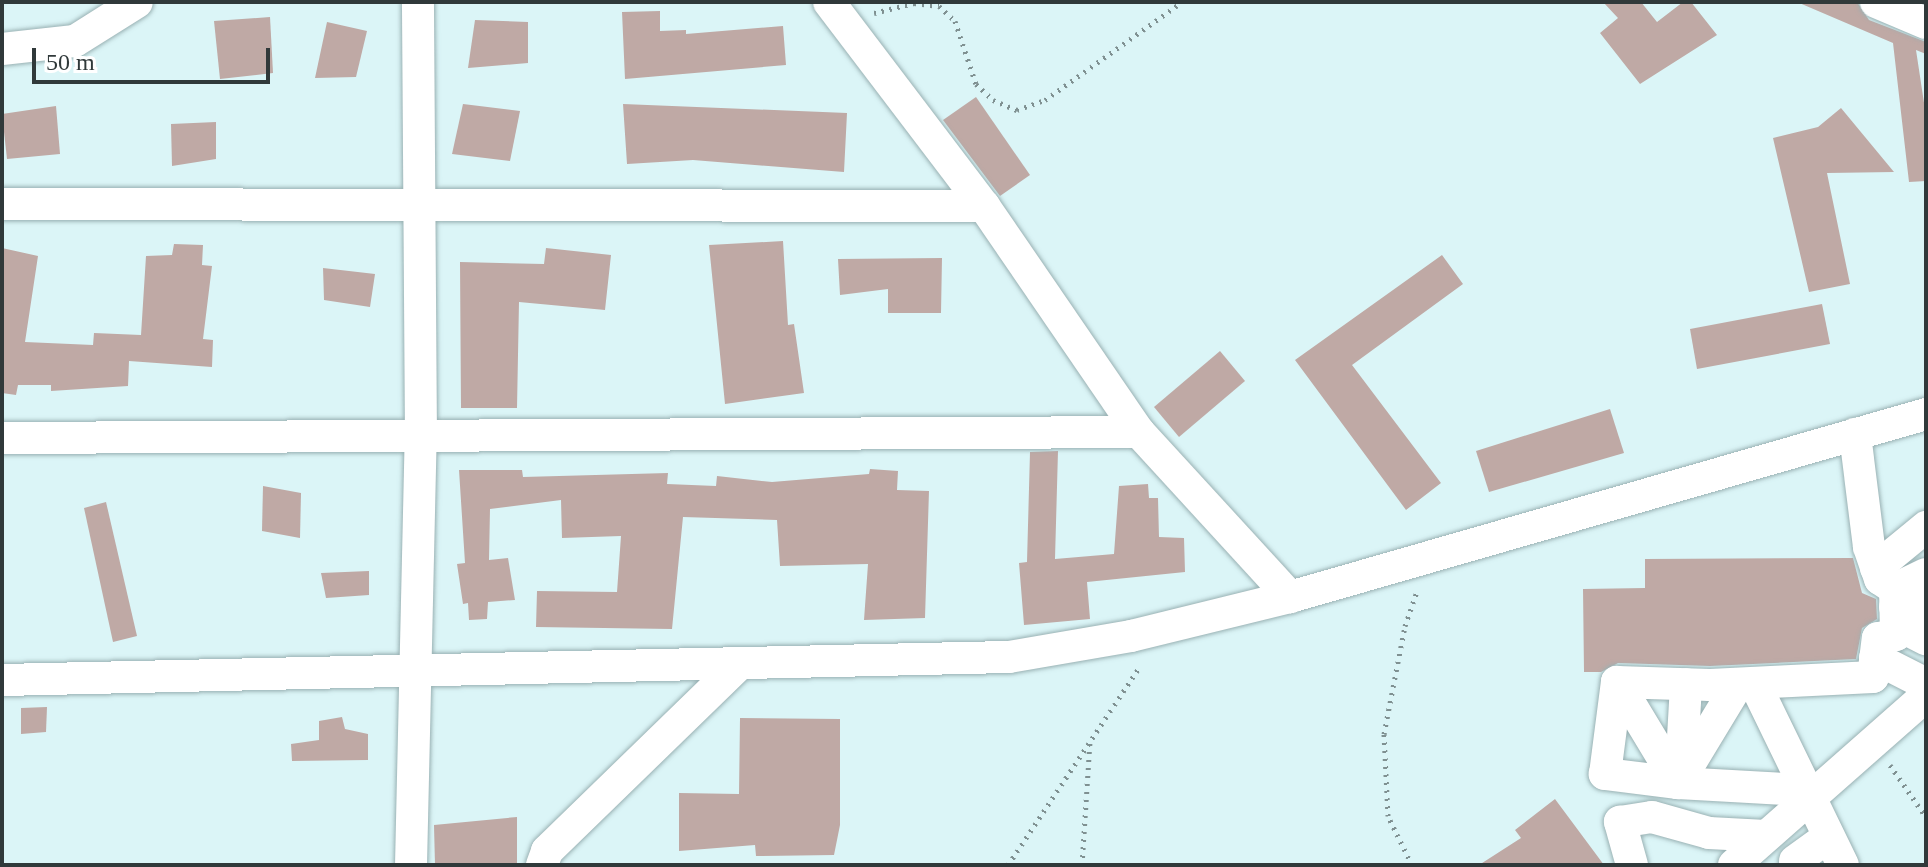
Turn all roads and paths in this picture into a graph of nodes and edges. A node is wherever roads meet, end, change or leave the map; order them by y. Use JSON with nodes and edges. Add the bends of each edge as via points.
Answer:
{"nodes":[{"id":1,"x":137,"y":2,"type":"edge"},
{"id":2,"x":418,"y":2,"type":"edge"},
{"id":3,"x":1182,"y":2,"type":"edge"},
{"id":4,"x":1876,"y":2,"type":"edge"},
{"id":5,"x":838,"y":14,"type":"edge"},
{"id":6,"x":1921,"y":15,"type":"edge"},
{"id":7,"x":2,"y":49,"type":"edge"},
{"id":8,"x":2,"y":204,"type":"edge"},
{"id":9,"x":984,"y":206,"type":"junction"},
{"id":10,"x":417,"y":209,"type":"junction"},
{"id":11,"x":1926,"y":414,"type":"edge"},
{"id":12,"x":1139,"y":432,"type":"junction"},
{"id":13,"x":1855,"y":434,"type":"junction"},
{"id":14,"x":2,"y":438,"type":"edge"},
{"id":15,"x":421,"y":439,"type":"junction"},
{"id":16,"x":1926,"y":527,"type":"edge"},
{"id":17,"x":1429,"y":557,"type":"junction"},
{"id":18,"x":1926,"y":574,"type":"edge"},
{"id":19,"x":1290,"y":597,"type":"junction"},
{"id":20,"x":1897,"y":599,"type":"edge"},
{"id":21,"x":1166,"y":627,"type":"junction"},
{"id":22,"x":1926,"y":639,"type":"edge"},
{"id":23,"x":1875,"y":658,"type":"junction"},
{"id":24,"x":739,"y":664,"type":"junction"},
{"id":25,"x":414,"y":672,"type":"junction"},
{"id":26,"x":2,"y":680,"type":"edge"},
{"id":27,"x":1617,"y":682,"type":"junction"},
{"id":28,"x":1686,"y":684,"type":"junction"},
{"id":29,"x":1746,"y":684,"type":"junction"},
{"id":30,"x":1926,"y":684,"type":"edge"},
{"id":31,"x":1926,"y":696,"type":"edge"},
{"id":32,"x":1090,"y":741,"type":"junction"},
{"id":33,"x":1874,"y":743,"type":"junction"},
{"id":34,"x":1680,"y":780,"type":"junction"},
{"id":35,"x":1806,"y":796,"type":"junction"},
{"id":36,"x":1926,"y":817,"type":"edge"},
{"id":37,"x":1766,"y":836,"type":"junction"},
{"id":38,"x":1828,"y":837,"type":"junction"},
{"id":39,"x":1795,"y":861,"type":"dead end"},
{"id":40,"x":411,"y":865,"type":"edge"},
{"id":41,"x":542,"y":865,"type":"edge"},
{"id":42,"x":1008,"y":865,"type":"edge"},
{"id":43,"x":1082,"y":865,"type":"edge"},
{"id":44,"x":1412,"y":865,"type":"edge"},
{"id":45,"x":1632,"y":865,"type":"edge"},
{"id":46,"x":1734,"y":865,"type":"edge"},
{"id":47,"x":1843,"y":865,"type":"edge"}],
"edges":[{"from":1,"to":7,"type":"street","via":[[75,41]]},
{"from":2,"to":10,"type":"street"},
{"from":3,"to":5,"type":"path","via":[[1045,100],[1017,110],[993,100],[976,84],[955,21],[939,6]]},
{"from":4,"to":6,"type":"street"},
{"from":5,"to":9,"type":"street"},
{"from":8,"to":10,"type":"street"},
{"from":9,"to":10,"type":"street"},
{"from":9,"to":12,"type":"street"},
{"from":10,"to":15,"type":"street"},
{"from":11,"to":13,"type":"street"},
{"from":12,"to":15,"type":"street"},
{"from":12,"to":19,"type":"street"},
{"from":13,"to":17,"type":"street"},
{"from":13,"to":20,"type":"street"},
{"from":14,"to":15,"type":"street"},
{"from":15,"to":25,"type":"street"},
{"from":16,"to":20,"type":"street"},
{"from":17,"to":19,"type":"street"},
{"from":17,"to":44,"type":"path","via":[[1405,626],[1384,734],[1388,816]]},
{"from":18,"to":20,"type":"street"},
{"from":19,"to":21,"type":"street"},
{"from":20,"to":22,"type":"street"},
{"from":20,"to":23,"type":"street","via":[[1896,635],[1878,638]]},
{"from":21,"to":24,"type":"street","via":[[1009,657]]},
{"from":21,"to":32,"type":"path"},
{"from":23,"to":29,"type":"street","via":[[1873,677]]},
{"from":23,"to":30,"type":"street"},
{"from":24,"to":25,"type":"street"},
{"from":24,"to":41,"type":"street","via":[[547,851]]},
{"from":25,"to":26,"type":"street"},
{"from":25,"to":40,"type":"street"},
{"from":27,"to":28,"type":"street"},
{"from":27,"to":34,"type":"street"},
{"from":27,"to":34,"type":"street","via":[[1605,774]]},
{"from":28,"to":29,"type":"street"},
{"from":28,"to":34,"type":"street"},
{"from":29,"to":34,"type":"street"},
{"from":29,"to":35,"type":"street"},
{"from":31,"to":33,"type":"street"},
{"from":32,"to":42,"type":"path"},
{"from":32,"to":43,"type":"path"},
{"from":33,"to":35,"type":"street"},
{"from":33,"to":36,"type":"path"},
{"from":34,"to":35,"type":"street"},
{"from":35,"to":37,"type":"street"},
{"from":35,"to":38,"type":"street"},
{"from":37,"to":45,"type":"street","via":[[1709,833],[1652,817],[1620,822]]},
{"from":37,"to":46,"type":"street"},
{"from":38,"to":39,"type":"street"},
{"from":38,"to":47,"type":"street"}]}
